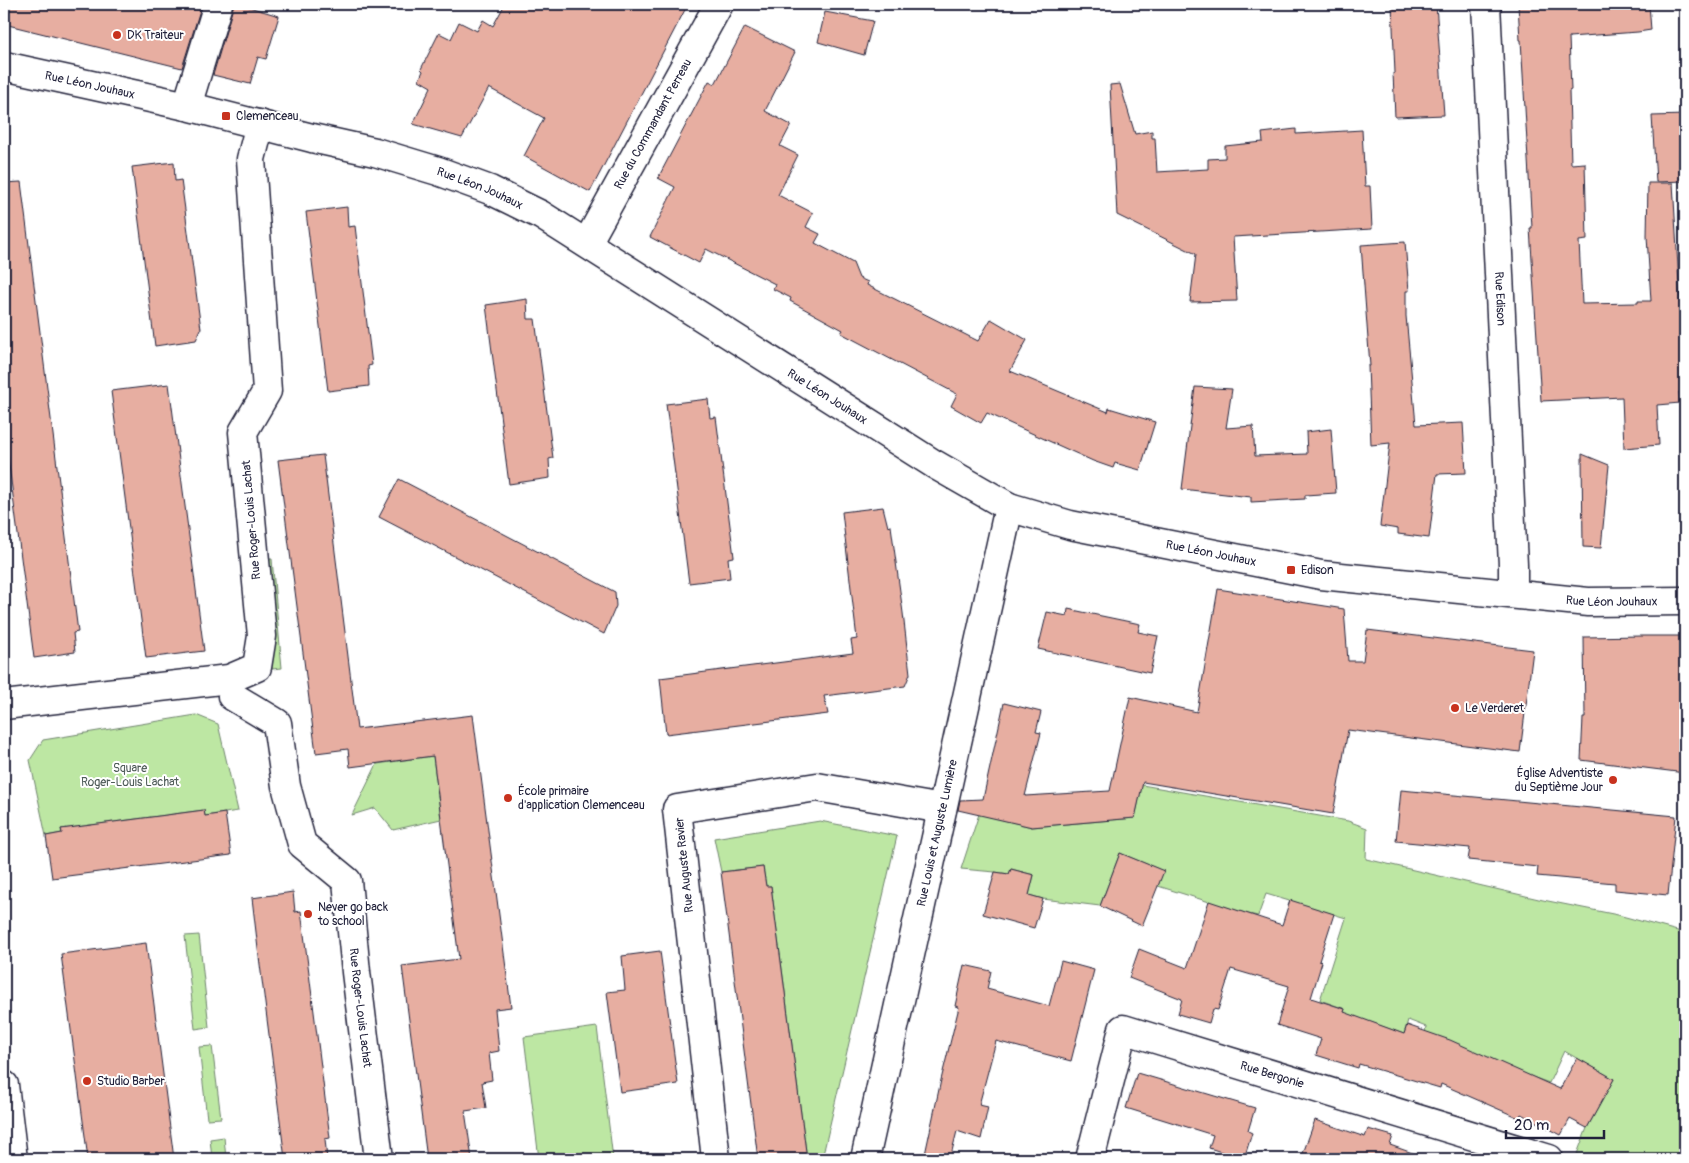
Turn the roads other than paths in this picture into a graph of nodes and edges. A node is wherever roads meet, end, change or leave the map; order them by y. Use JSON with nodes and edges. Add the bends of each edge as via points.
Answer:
{"nodes":[{"id":1,"x":218,"y":4,"type":"edge"},
{"id":2,"x":719,"y":4,"type":"edge"},
{"id":3,"x":1486,"y":4,"type":"edge"},
{"id":4,"x":4,"y":66,"type":"edge"},
{"id":5,"x":187,"y":106,"type":"junction"},
{"id":6,"x":260,"y":124,"type":"junction"},
{"id":7,"x":587,"y":243,"type":"junction"},
{"id":8,"x":1009,"y":507,"type":"junction"},
{"id":9,"x":1512,"y":594,"type":"junction"},
{"id":10,"x":1685,"y":601,"type":"edge"},
{"id":11,"x":232,"y":696,"type":"dead end"},
{"id":12,"x":4,"y":705,"type":"edge"},
{"id":13,"x":942,"y":810,"type":"junction"},
{"id":14,"x":4,"y":1085,"type":"edge"},
{"id":15,"x":13,"y":1159,"type":"edge"},
{"id":16,"x":379,"y":1159,"type":"edge"},
{"id":17,"x":716,"y":1159,"type":"edge"},
{"id":18,"x":865,"y":1159,"type":"edge"},
{"id":19,"x":1090,"y":1159,"type":"edge"},
{"id":20,"x":1549,"y":1159,"type":"edge"}],
"edges":[{"from":1,"to":5,"type":"street"},
{"from":2,"to":7,"type":"street","name":"Rue du Commandant Perreau"},
{"from":3,"to":9,"type":"street","name":"Rue Edison"},
{"from":4,"to":5,"type":"street","name":"Rue Léon Jouhaux"},
{"from":5,"to":6,"type":"street","name":"Rue Léon Jouhaux"},
{"from":6,"to":7,"type":"street","name":"Rue Léon Jouhaux","via":[[438,171],[490,190],[541,215]]},
{"from":6,"to":12,"type":"street","name":"Rue Roger-Louis Lachat","via":[[251,159],[266,391],[243,432],[262,636],[257,667],[229,679]]},
{"from":7,"to":8,"type":"street","name":"Rue Léon Jouhaux","via":[[934,464]]},
{"from":8,"to":9,"type":"street","name":"Rue Léon Jouhaux","via":[[1070,525],[1291,570]]},
{"from":8,"to":13,"type":"street","name":"Rue Louis et Auguste Lumière"},
{"from":9,"to":10,"type":"street","name":"Rue Léon Jouhaux","via":[[1588,602]]},
{"from":11,"to":16,"type":"street","name":"Rue Roger-Louis Lachat","via":[[276,723],[286,786],[302,844],[347,880]]},
{"from":13,"to":17,"type":"street","name":"Rue Auguste Ravier","via":[[817,787],[677,808]]},
{"from":13,"to":18,"type":"street","name":"Rue Louis et Auguste Lumière"},
{"from":14,"to":15,"type":"street"},
{"from":19,"to":20,"type":"street","name":"Rue Bergonie","via":[[1123,1029]]}]}
